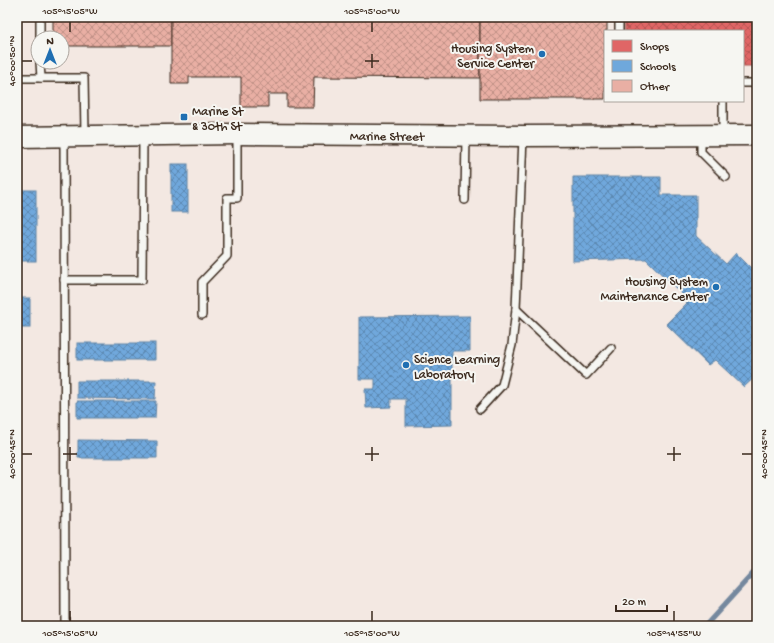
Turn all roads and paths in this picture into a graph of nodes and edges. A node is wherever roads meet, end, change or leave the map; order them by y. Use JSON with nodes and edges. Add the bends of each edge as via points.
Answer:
{"nodes":[{"id":1,"x":40,"y":17,"type":"edge"},
{"id":2,"x":619,"y":17,"type":"edge"},
{"id":3,"x":40,"y":30,"type":"edge"},
{"id":4,"x":619,"y":30,"type":"edge"},
{"id":5,"x":40,"y":70,"type":"edge"},
{"id":6,"x":17,"y":78,"type":"edge"},
{"id":7,"x":41,"y":78,"type":"junction"},
{"id":8,"x":744,"y":83,"type":"edge"},
{"id":9,"x":757,"y":83,"type":"edge"},
{"id":10,"x":723,"y":102,"type":"edge"},
{"id":11,"x":236,"y":134,"type":"junction"},
{"id":12,"x":143,"y":135,"type":"junction"},
{"id":13,"x":701,"y":135,"type":"junction"},
{"id":14,"x":723,"y":135,"type":"junction"},
{"id":15,"x":757,"y":135,"type":"edge"},
{"id":16,"x":64,"y":136,"type":"junction"},
{"id":17,"x":85,"y":136,"type":"junction"},
{"id":18,"x":466,"y":136,"type":"junction"},
{"id":19,"x":523,"y":136,"type":"junction"},
{"id":20,"x":17,"y":137,"type":"edge"},
{"id":21,"x":726,"y":177,"type":"dead end"},
{"id":22,"x":465,"y":200,"type":"dead end"},
{"id":23,"x":64,"y":280,"type":"junction"},
{"id":24,"x":516,"y":309,"type":"junction"},
{"id":25,"x":202,"y":315,"type":"dead end"},
{"id":26,"x":611,"y":348,"type":"dead end"},
{"id":27,"x":480,"y":409,"type":"dead end"},
{"id":28,"x":65,"y":626,"type":"edge"}],
"edges":[{"from":1,"to":3,"type":"lane"},
{"from":2,"to":4,"type":"lane"},
{"from":5,"to":7,"type":"lane"},
{"from":6,"to":7,"type":"lane"},
{"from":7,"to":17,"type":"lane","via":[[84,78]]},
{"from":8,"to":9,"type":"lane"},
{"from":10,"to":14,"type":"lane"},
{"from":11,"to":12,"type":"street","name":"Marine Street"},
{"from":11,"to":18,"type":"street","name":"Marine Street"},
{"from":11,"to":25,"type":"lane","via":[[237,198],[227,198],[227,256],[202,282]]},
{"from":12,"to":17,"type":"street","name":"Marine Street"},
{"from":12,"to":23,"type":"lane","via":[[142,280]]},
{"from":13,"to":14,"type":"street","name":"Marine Street"},
{"from":13,"to":19,"type":"street","name":"Marine Street"},
{"from":13,"to":21,"type":"lane","via":[[701,152]]},
{"from":14,"to":15,"type":"street","name":"Marine Street"},
{"from":16,"to":17,"type":"street","name":"Marine Street"},
{"from":16,"to":20,"type":"street","name":"Marine Street"},
{"from":16,"to":23,"type":"lane"},
{"from":18,"to":19,"type":"street","name":"Marine Street"},
{"from":18,"to":22,"type":"lane"},
{"from":19,"to":24,"type":"lane"},
{"from":23,"to":28,"type":"lane"},
{"from":24,"to":26,"type":"lane","via":[[586,375]]},
{"from":24,"to":27,"type":"lane","via":[[512,345],[502,385]]}]}
